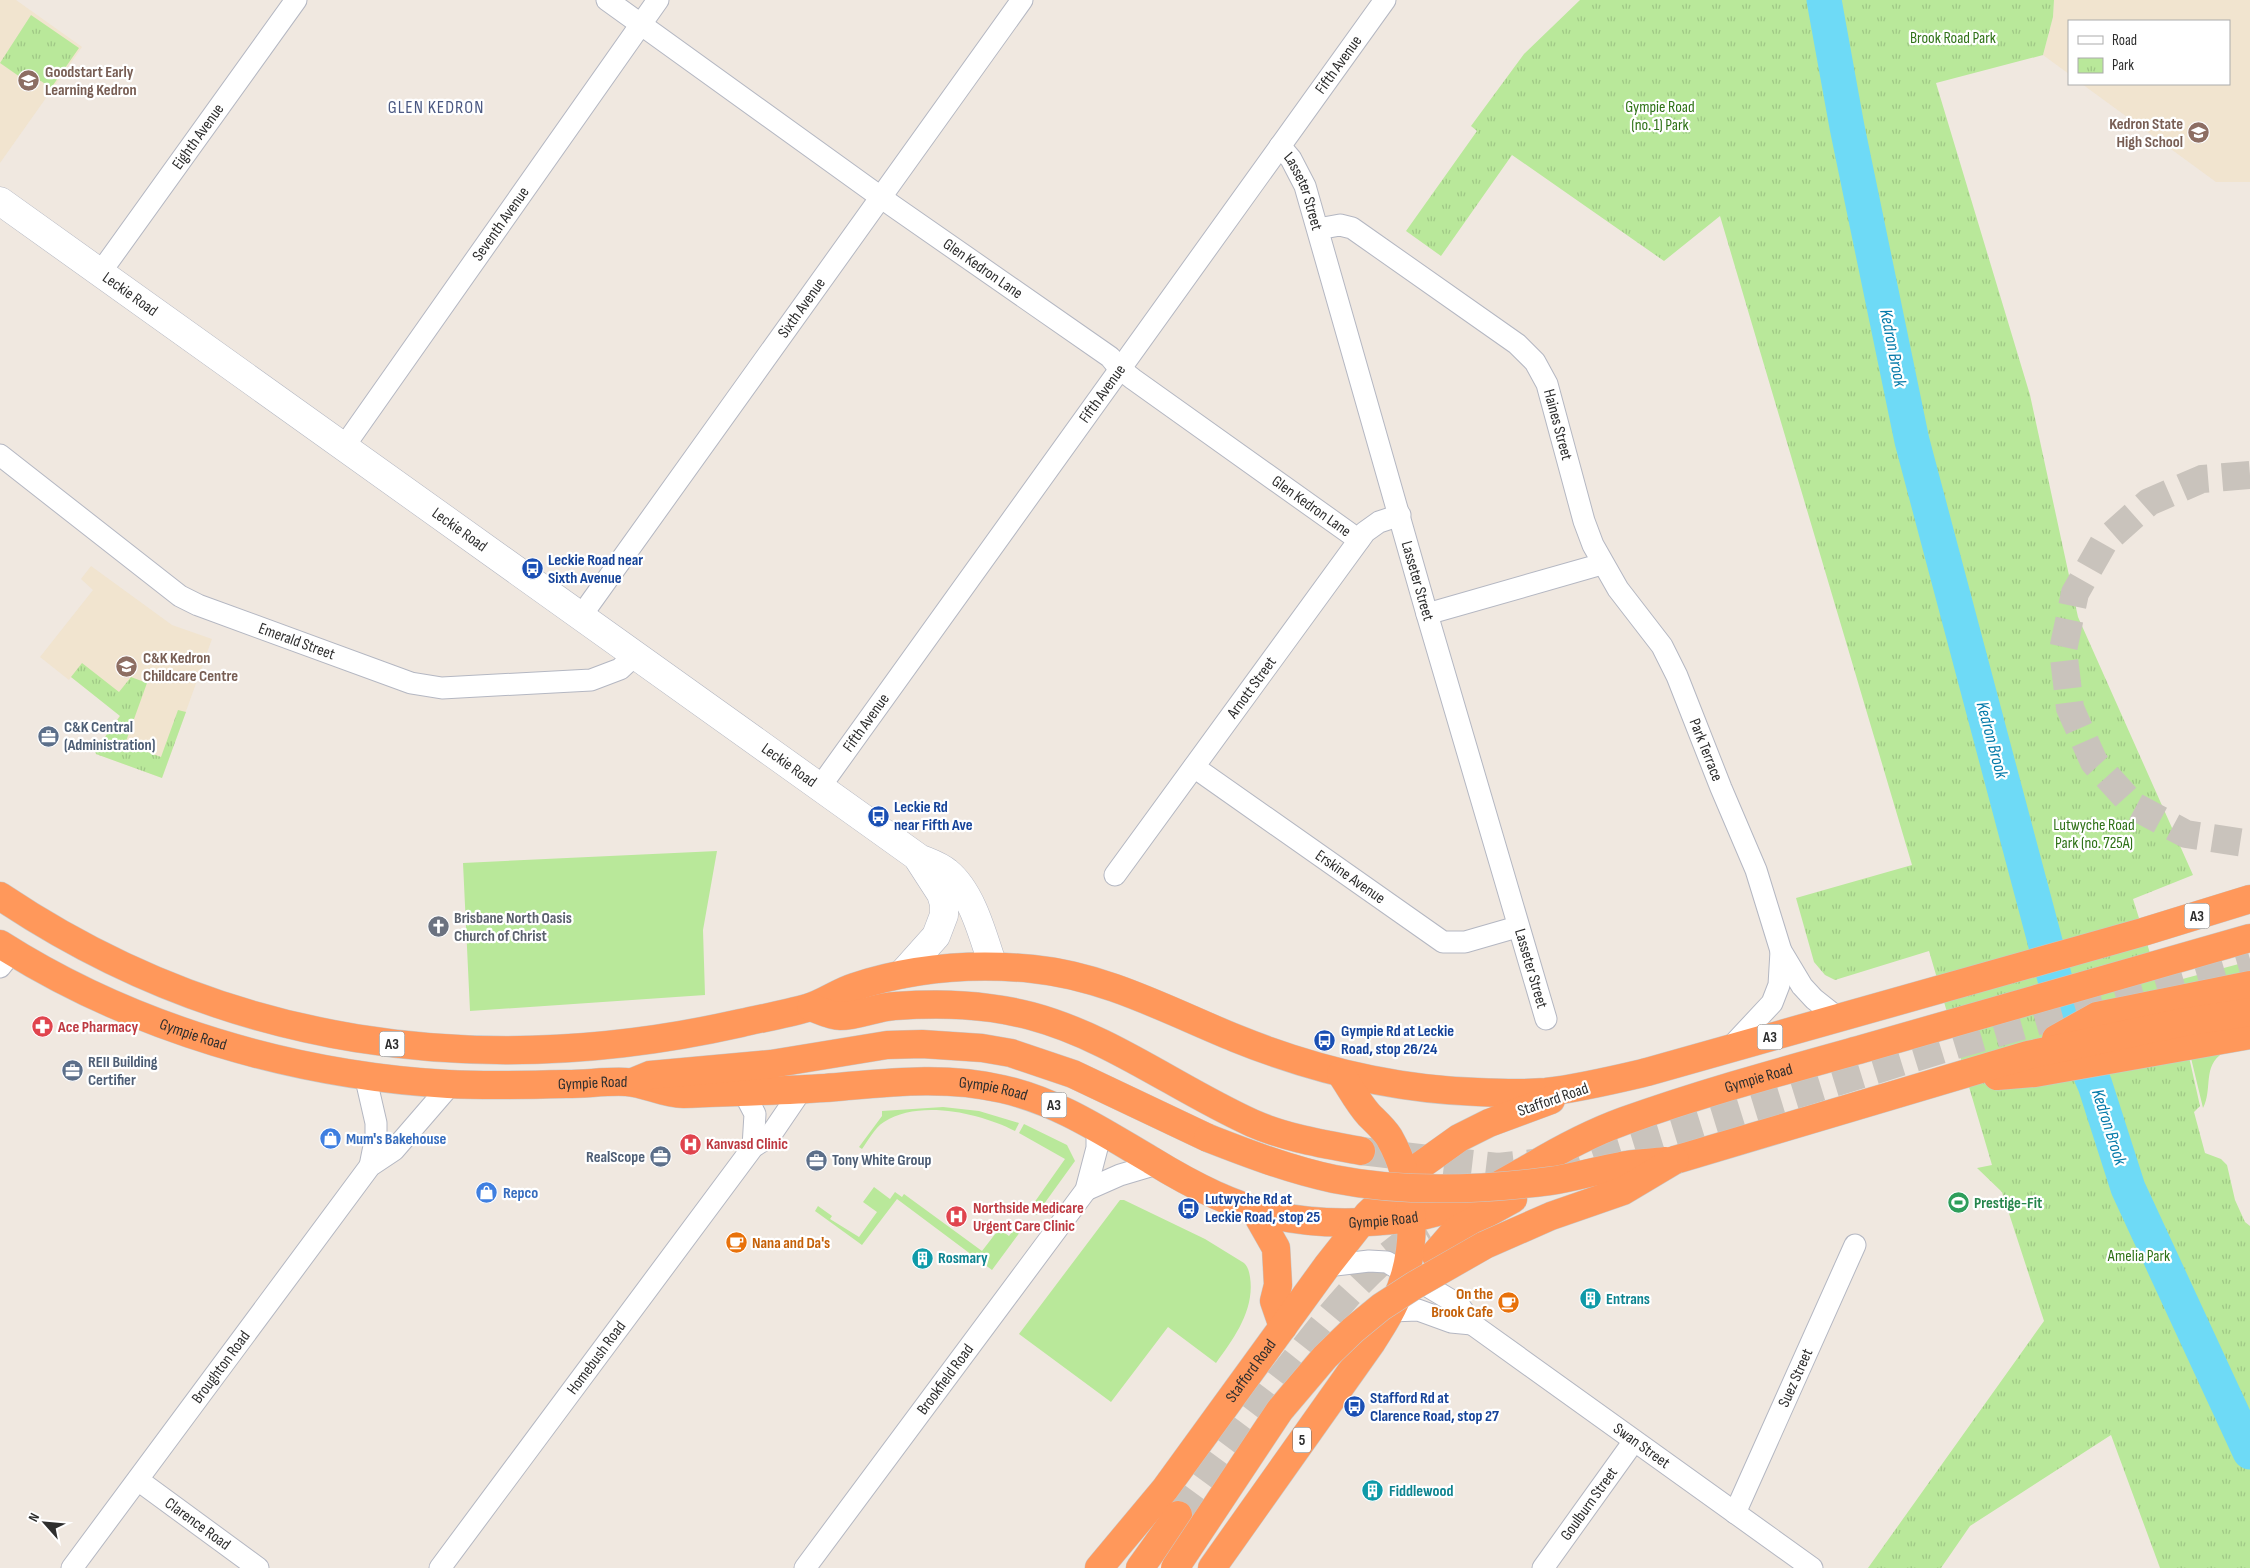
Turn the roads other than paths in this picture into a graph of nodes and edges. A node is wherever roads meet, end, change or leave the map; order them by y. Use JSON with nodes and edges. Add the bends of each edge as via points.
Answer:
{"nodes":[{"id":1,"x":296,"y":0,"type":"edge"},
{"id":2,"x":607,"y":0,"type":"edge"},
{"id":3,"x":658,"y":0,"type":"edge"},
{"id":4,"x":1022,"y":0,"type":"edge"},
{"id":5,"x":1385,"y":0,"type":"edge"},
{"id":6,"x":640,"y":24,"type":"junction"},
{"id":7,"x":1280,"y":146,"type":"junction"},
{"id":8,"x":881,"y":197,"type":"junction"},
{"id":9,"x":0,"y":201,"type":"edge"},
{"id":10,"x":1318,"y":228,"type":"junction"},
{"id":11,"x":100,"y":273,"type":"junction"},
{"id":12,"x":1119,"y":368,"type":"junction"},
{"id":13,"x":344,"y":448,"type":"junction"},
{"id":14,"x":0,"y":455,"type":"edge"},
{"id":15,"x":1400,"y":515,"type":"junction"},
{"id":16,"x":1359,"y":540,"type":"junction"},
{"id":17,"x":1602,"y":564,"type":"junction"},
{"id":18,"x":1427,"y":614,"type":"junction"},
{"id":19,"x":581,"y":616,"type":"junction"},
{"id":20,"x":636,"y":655,"type":"junction"},
{"id":21,"x":1194,"y":767,"type":"junction"},
{"id":22,"x":820,"y":788,"type":"junction"},
{"id":23,"x":919,"y":858,"type":"junction"},
{"id":24,"x":1116,"y":876,"type":"dead end"},
{"id":25,"x":0,"y":896,"type":"edge"},
{"id":26,"x":2250,"y":899,"type":"edge"},
{"id":27,"x":1517,"y":927,"type":"junction"},
{"id":28,"x":2250,"y":938,"type":"edge"},
{"id":29,"x":1781,"y":951,"type":"junction"},
{"id":30,"x":4,"y":954,"type":"edge"},
{"id":31,"x":993,"y":966,"type":"junction"},
{"id":32,"x":902,"y":974,"type":"junction"},
{"id":33,"x":2250,"y":985,"type":"edge"},
{"id":34,"x":811,"y":1007,"type":"junction"},
{"id":35,"x":2250,"y":1012,"type":"edge"},
{"id":36,"x":1838,"y":1018,"type":"junction"},
{"id":37,"x":1546,"y":1019,"type":"dead end"},
{"id":38,"x":2250,"y":1035,"type":"edge"},
{"id":39,"x":1730,"y":1048,"type":"junction"},
{"id":40,"x":2028,"y":1055,"type":"junction"},
{"id":41,"x":1340,"y":1074,"type":"junction"},
{"id":42,"x":364,"y":1075,"type":"junction"},
{"id":43,"x":1940,"y":1081,"type":"junction"},
{"id":44,"x":633,"y":1082,"type":"junction"},
{"id":45,"x":451,"y":1084,"type":"junction"},
{"id":46,"x":1599,"y":1084,"type":"junction"},
{"id":47,"x":802,"y":1089,"type":"junction"},
{"id":48,"x":1718,"y":1090,"type":"junction"},
{"id":49,"x":743,"y":1091,"type":"junction"},
{"id":50,"x":1097,"y":1128,"type":"junction"},
{"id":51,"x":753,"y":1147,"type":"junction"},
{"id":52,"x":1361,"y":1151,"type":"tunnel mouth"},
{"id":53,"x":1591,"y":1155,"type":"dead end"},
{"id":54,"x":1675,"y":1160,"type":"junction"},
{"id":55,"x":1156,"y":1164,"type":"junction"},
{"id":56,"x":370,"y":1166,"type":"junction"},
{"id":57,"x":1405,"y":1179,"type":"junction"},
{"id":58,"x":1086,"y":1190,"type":"junction"},
{"id":59,"x":1513,"y":1199,"type":"dead end"},
{"id":60,"x":1255,"y":1211,"type":"junction"},
{"id":61,"x":1412,"y":1218,"type":"junction"},
{"id":62,"x":1360,"y":1223,"type":"junction"},
{"id":63,"x":1855,"y":1245,"type":"dead end"},
{"id":64,"x":1435,"y":1254,"type":"tunnel mouth"},
{"id":65,"x":1327,"y":1266,"type":"junction"},
{"id":66,"x":1405,"y":1272,"type":"junction"},
{"id":67,"x":1391,"y":1311,"type":"junction"},
{"id":68,"x":1472,"y":1324,"type":"junction"},
{"id":69,"x":1283,"y":1327,"type":"junction"},
{"id":70,"x":1634,"y":1441,"type":"junction"},
{"id":71,"x":138,"y":1480,"type":"junction"},
{"id":72,"x":1735,"y":1513,"type":"junction"},
{"id":73,"x":1178,"y":1515,"type":"tunnel mouth"},
{"id":74,"x":72,"y":1568,"type":"edge"},
{"id":75,"x":258,"y":1568,"type":"edge"},
{"id":76,"x":440,"y":1568,"type":"edge"},
{"id":77,"x":805,"y":1568,"type":"edge"},
{"id":78,"x":1099,"y":1568,"type":"edge"},
{"id":79,"x":1140,"y":1568,"type":"edge"},
{"id":80,"x":1175,"y":1568,"type":"edge"},
{"id":81,"x":1212,"y":1568,"type":"edge"},
{"id":82,"x":1543,"y":1568,"type":"edge"},
{"id":83,"x":1812,"y":1568,"type":"edge"}],
"edges":[{"from":1,"to":11,"type":"street","name":"Eighth Avenue"},
{"from":2,"to":6,"type":"street","name":"Glen Kedron Lane"},
{"from":3,"to":6,"type":"street","name":"Seventh Avenue"},
{"from":4,"to":8,"type":"street","name":"Sixth Avenue"},
{"from":5,"to":7,"type":"street","name":"Fifth Avenue"},
{"from":6,"to":8,"type":"street","name":"Glen Kedron Lane"},
{"from":6,"to":13,"type":"street","name":"Seventh Avenue"},
{"from":7,"to":10,"type":"street","name":"Lasseter Street","via":[[1306,186]]},
{"from":7,"to":12,"type":"street","name":"Fifth Avenue"},
{"from":8,"to":12,"type":"street","name":"Glen Kedron Lane","via":[[1110,357]]},
{"from":8,"to":19,"type":"street","name":"Sixth Avenue"},
{"from":9,"to":11,"type":"street","name":"Leckie Road"},
{"from":10,"to":15,"type":"street","name":"Lasseter Street"},
{"from":10,"to":17,"type":"street","name":"Haines Street","via":[[1340,225],[1352,228],[1531,357],[1547,384],[1584,521]]},
{"from":11,"to":13,"type":"street","name":"Leckie Road"},
{"from":12,"to":16,"type":"street","name":"Glen Kedron Lane"},
{"from":12,"to":22,"type":"street","name":"Fifth Avenue"},
{"from":13,"to":19,"type":"street","name":"Leckie Road"},
{"from":14,"to":20,"type":"street","name":"Emerald Street","via":[[180,596],[411,684],[442,688],[591,680],[620,669]]},
{"from":15,"to":16,"type":"street","name":"Arnott Street","via":[[1371,527]]},
{"from":15,"to":18,"type":"street","name":"Lasseter Street"},
{"from":16,"to":21,"type":"street","name":"Arnott Street"},
{"from":17,"to":18,"type":"street"},
{"from":17,"to":29,"type":"street","name":"Park Terrace","via":[[1662,646],[1677,676],[1756,870]]},
{"from":18,"to":27,"type":"street","name":"Lasseter Street"},
{"from":19,"to":20,"type":"street","name":"Leckie Road"},
{"from":20,"to":22,"type":"street","name":"Leckie Road"},
{"from":21,"to":24,"type":"street","name":"Arnott Street"},
{"from":21,"to":27,"type":"street","name":"Erskine Avenue","via":[[1443,942],[1465,942]]},
{"from":22,"to":23,"type":"street","name":"Leckie Road"},
{"from":23,"to":31,"type":"street","name":"Leckie Road","via":[[946,871],[959,884]]},
{"from":23,"to":32,"type":"street","name":"Leckie Road","via":[[940,894],[944,915],[936,936]]},
{"from":25,"to":34,"type":"highway","name":"Gympie Road","number":"A3","via":[[97,954],[188,993],[267,1020],[385,1043],[494,1051],[608,1046],[735,1025]]},
{"from":26,"to":36,"type":"highway","name":"Gympie Road","number":"A3"},
{"from":27,"to":37,"type":"street","name":"Lasseter Street"},
{"from":28,"to":48,"type":"highway","name":"Gympie Road","number":"A3"},
{"from":29,"to":36,"type":"street","name":"Park Terrace","via":[[1802,986]]},
{"from":29,"to":39,"type":"street","name":"Park Terrace","via":[[1779,985],[1772,1003]]},
{"from":30,"to":42,"type":"highway","name":"Gympie Road","number":"A3","via":[[187,1032],[265,1055]]},
{"from":31,"to":32,"type":"highway","name":"Gympie Road","number":"A3","via":[[937,968]]},
{"from":31,"to":41,"type":"highway","name":"Gympie Road","number":"A3","via":[[1038,969],[1086,978],[1265,1050]]},
{"from":32,"to":34,"type":"highway","name":"Gympie Road","number":"A3","via":[[849,988]]},
{"from":33,"to":40,"type":"highway","via":[[2097,1016]]},
{"from":34,"to":52,"type":"highway","via":[[838,1016],[892,1006],[948,1004],[994,1008],[1031,1016],[1057,1024],[1118,1052],[1194,1095],[1253,1123],[1296,1138]]},
{"from":35,"to":40,"type":"highway","via":[[2160,1026]]},
{"from":36,"to":39,"type":"highway","name":"Gympie Road","number":"A3"},
{"from":38,"to":43,"type":"highway","via":[[2035,1073]]},
{"from":39,"to":46,"type":"highway","name":"Gympie Road","number":"A3"},
{"from":40,"to":43,"type":"highway"},
{"from":41,"to":46,"type":"highway","name":"Gympie Road","number":"A3","via":[[1404,1087],[1455,1091],[1545,1092]]},
{"from":41,"to":57,"type":"highway","number":"5","via":[[1388,1136]]},
{"from":42,"to":45,"type":"highway","name":"Gympie Road","number":"A3"},
{"from":42,"to":56,"type":"street","name":"Broughton Road","via":[[376,1123]]},
{"from":43,"to":54,"type":"highway"},
{"from":44,"to":45,"type":"highway","name":"Gympie Road","number":"A3"},
{"from":44,"to":49,"type":"highway","name":"Gympie Road","number":"A3","via":[[669,1094]]},
{"from":44,"to":54,"type":"highway","bridge":true,"via":[[650,1075],[771,1064],[887,1045],[982,1048],[1011,1053],[1073,1074],[1244,1152],[1334,1179],[1371,1185],[1502,1186]]},
{"from":45,"to":56,"type":"street","name":"Broughton Road","via":[[394,1150]]},
{"from":46,"to":57,"type":"highway","name":"Stafford Road","via":[[1489,1123],[1459,1138]]},
{"from":47,"to":49,"type":"highway","name":"Gympie Road","number":"A3"},
{"from":47,"to":50,"type":"highway","name":"Gympie Road","number":"A3","via":[[918,1081],[979,1084],[1038,1099]]},
{"from":47,"to":51,"type":"street","name":"Homebush Road","via":[[770,1136]]},
{"from":48,"to":53,"type":"highway","number":"A3","via":[[1671,1118]]},
{"from":48,"to":61,"type":"highway","name":"Gympie Road","number":"A3","via":[[1620,1122],[1553,1154],[1453,1209]]},
{"from":49,"to":51,"type":"street","via":[[755,1114]]},
{"from":50,"to":55,"type":"highway","name":"Gympie Road","number":"A3"},
{"from":50,"to":58,"type":"street","name":"Brookfield Road","via":[[1097,1148]]},
{"from":51,"to":76,"type":"street","name":"Homebush Road"},
{"from":54,"to":80,"type":"highway","bridge":true,"via":[[1624,1191],[1552,1216],[1485,1245],[1381,1307],[1319,1363],[1280,1410]]},
{"from":55,"to":58,"type":"street","name":"Brookfield Road","via":[[1120,1174]]},
{"from":55,"to":60,"type":"highway","name":"Gympie Road","number":"A3","via":[[1195,1186]]},
{"from":56,"to":71,"type":"street","name":"Broughton Road"},
{"from":57,"to":61,"type":"highway","number":"5"},
{"from":57,"to":62,"type":"highway","name":"Stafford Road"},
{"from":58,"to":77,"type":"street","name":"Brookfield Road"},
{"from":59,"to":64,"type":"highway","via":[[1455,1231]]},
{"from":60,"to":62,"type":"highway","name":"Gympie Road","number":"A3","via":[[1304,1222]]},
{"from":60,"to":69,"type":"highway","via":[[1276,1248],[1278,1276],[1274,1301]]},
{"from":61,"to":62,"type":"highway","name":"Gympie Road","number":"A3"},
{"from":61,"to":66,"type":"highway","number":"5"},
{"from":62,"to":65,"type":"highway","name":"Stafford Road"},
{"from":63,"to":72,"type":"street","name":"Suez Street"},
{"from":65,"to":66,"type":"street","name":"Swan Street","via":[[1377,1260]]},
{"from":65,"to":69,"type":"highway","name":"Stafford Road"},
{"from":66,"to":67,"type":"highway","number":"5"},
{"from":66,"to":68,"type":"street","name":"Swan Street","via":[[1459,1305]]},
{"from":67,"to":68,"type":"street","name":"Swan Street","via":[[1418,1310],[1451,1322]]},
{"from":67,"to":81,"type":"highway","number":"5"},
{"from":68,"to":70,"type":"street","name":"Swan Street"},
{"from":69,"to":78,"type":"highway","name":"Stafford Road","via":[[1165,1489]]},
{"from":70,"to":72,"type":"street","name":"Swan Street"},
{"from":70,"to":82,"type":"street","name":"Goulburn Street"},
{"from":71,"to":74,"type":"street","name":"Broughton Road"},
{"from":71,"to":75,"type":"street","name":"Clarence Road"},
{"from":72,"to":83,"type":"street","name":"Swan Street"},
{"from":73,"to":79,"type":"highway"}]}
